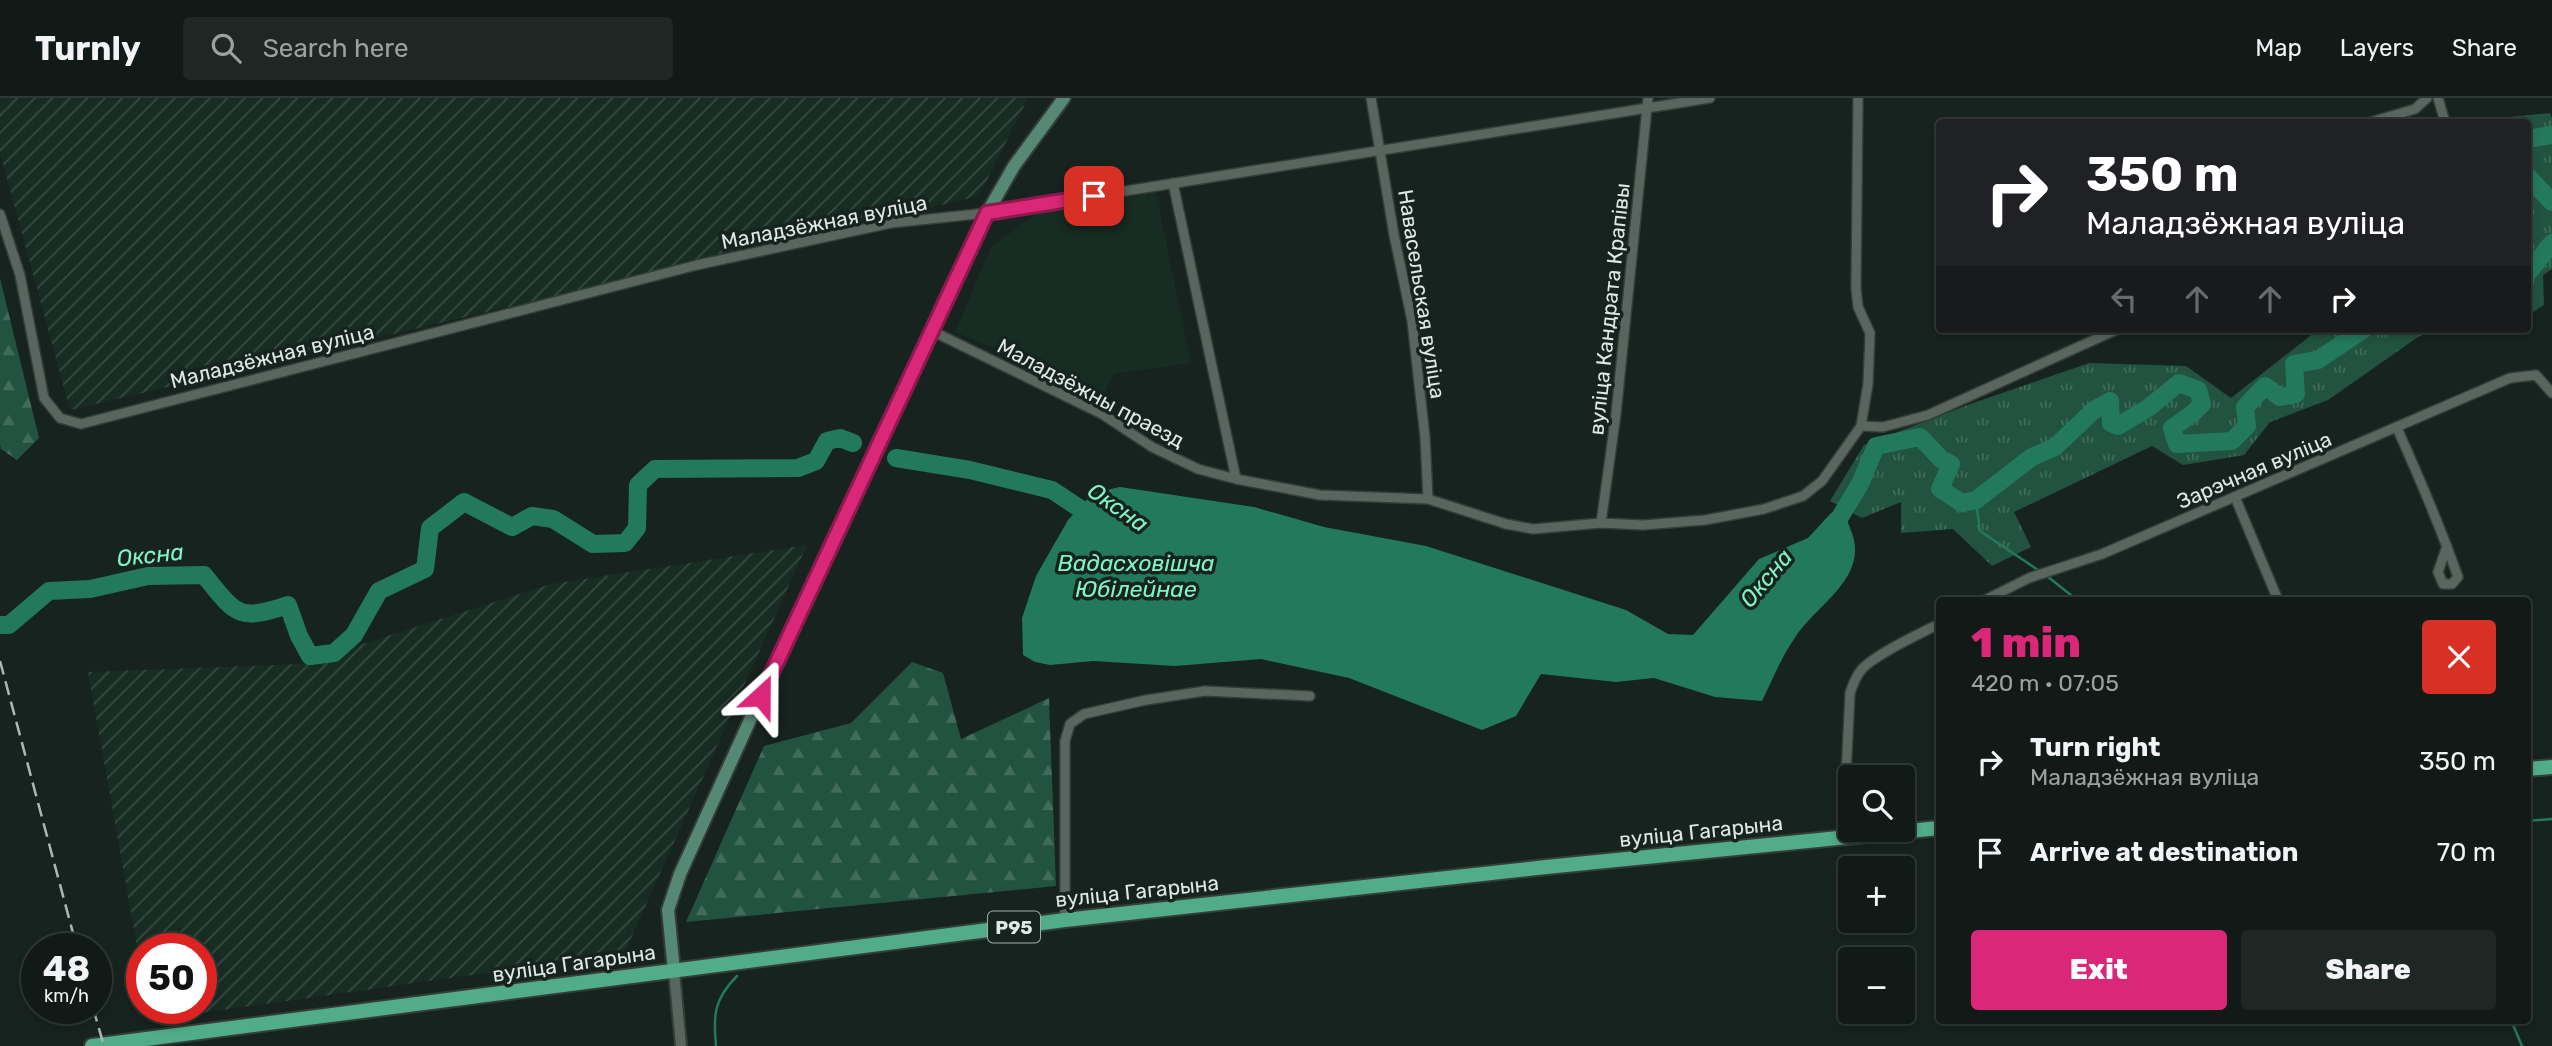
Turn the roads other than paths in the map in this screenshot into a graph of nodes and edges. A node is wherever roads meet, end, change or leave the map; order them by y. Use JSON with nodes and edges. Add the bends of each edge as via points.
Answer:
{"nodes":[{"id":1,"x":1064,"y":98,"type":"edge"},
{"id":2,"x":1371,"y":98,"type":"edge"},
{"id":3,"x":1710,"y":98,"type":"edge"},
{"id":4,"x":1858,"y":98,"type":"edge"},
{"id":5,"x":2427,"y":98,"type":"edge"},
{"id":6,"x":2438,"y":98,"type":"edge"},
{"id":7,"x":1648,"y":102,"type":"edge"},
{"id":8,"x":2382,"y":119,"type":"edge"},
{"id":9,"x":2444,"y":119,"type":"edge"},
{"id":10,"x":1382,"y":150,"type":"junction"},
{"id":11,"x":1173,"y":183,"type":"junction"},
{"id":12,"x":987,"y":213,"type":"junction"},
{"id":13,"x":0,"y":214,"type":"edge"},
{"id":14,"x":932,"y":331,"type":"junction"},
{"id":15,"x":2109,"y":333,"type":"edge"},
{"id":16,"x":2552,"y":393,"type":"edge"},
{"id":17,"x":1861,"y":426,"type":"junction"},
{"id":18,"x":2397,"y":428,"type":"junction"},
{"id":19,"x":1236,"y":479,"type":"junction"},
{"id":20,"x":2235,"y":497,"type":"junction"},
{"id":21,"x":1428,"y":499,"type":"junction"},
{"id":22,"x":1601,"y":523,"type":"junction"},
{"id":23,"x":2447,"y":546,"type":"dead end"},
{"id":24,"x":1991,"y":597,"type":"edge"},
{"id":25,"x":2277,"y":597,"type":"edge"},
{"id":26,"x":1936,"y":626,"type":"edge"},
{"id":27,"x":1310,"y":696,"type":"dead end"},
{"id":28,"x":1847,"y":765,"type":"edge"},
{"id":29,"x":2552,"y":767,"type":"edge"},
{"id":30,"x":2531,"y":769,"type":"edge"},
{"id":31,"x":1936,"y":828,"type":"edge"},
{"id":32,"x":1915,"y":830,"type":"edge"},
{"id":33,"x":1838,"y":838,"type":"edge"},
{"id":34,"x":1065,"y":920,"type":"junction"},
{"id":35,"x":674,"y":971,"type":"junction"},
{"id":36,"x":92,"y":1046,"type":"edge"},
{"id":37,"x":681,"y":1046,"type":"edge"}],
"edges":[{"from":1,"to":12,"type":"main road","via":[[1014,166]]},
{"from":2,"to":10,"type":"street","name":"Навасельская вуліца"},
{"from":3,"to":7,"type":"street","name":"Маладзёжная вуліца"},
{"from":4,"to":17,"type":"street","via":[[1856,288],[1858,307],[1870,333]]},
{"from":5,"to":8,"type":"street","via":[[2415,110]]},
{"from":6,"to":9,"type":"street"},
{"from":7,"to":10,"type":"street","name":"Маладзёжная вуліца"},
{"from":7,"to":22,"type":"street","name":"вуліца Кандрата Крапівы"},
{"from":10,"to":11,"type":"street","name":"Маладзёжная вуліца"},
{"from":10,"to":21,"type":"street","name":"Навасельская вуліца","via":[[1412,321]]},
{"from":11,"to":12,"type":"street","name":"Маладзёжная вуліца"},
{"from":11,"to":19,"type":"street"},
{"from":12,"to":13,"type":"street","name":"Маладзёжная вуліца","via":[[891,223],[697,265],[81,424],[60,418],[44,398],[20,275]]},
{"from":12,"to":14,"type":"main road"},
{"from":14,"to":19,"type":"street","name":"Маладзёжны праезд","via":[[1102,414],[1152,447]]},
{"from":14,"to":35,"type":"main road","via":[[680,874],[667,910]]},
{"from":15,"to":17,"type":"street","via":[[1928,415],[1883,427]]},
{"from":16,"to":18,"type":"street","name":"Зарэчная вуліца","via":[[2536,375],[2510,378]]},
{"from":17,"to":22,"type":"street","via":[[1822,481],[1803,496],[1705,520]]},
{"from":18,"to":20,"type":"street","name":"Зарэчная вуліца"},
{"from":18,"to":23,"type":"street"},
{"from":19,"to":21,"type":"street","name":"Маладзёжны праезд","via":[[1320,495]]},
{"from":20,"to":24,"type":"street","name":"Зарэчная вуліца"},
{"from":20,"to":25,"type":"street"},
{"from":21,"to":22,"type":"street","via":[[1533,529]]},
{"from":26,"to":28,"type":"street","via":[[1865,666],[1856,678],[1850,694]]},
{"from":27,"to":34,"type":"street","via":[[1205,691],[1084,714],[1070,724],[1065,741]]},
{"from":29,"to":30,"type":"main road"},
{"from":31,"to":32,"type":"main road","name":"вуліца Гагарына","number":"Р95"},
{"from":33,"to":34,"type":"main road","name":"вуліца Гагарына","number":"Р95"},
{"from":34,"to":35,"type":"main road","name":"вуліца Гагарына","number":"Р95"},
{"from":35,"to":36,"type":"main road","name":"вуліца Гагарына","number":"Р95"},
{"from":35,"to":37,"type":"street"}]}
